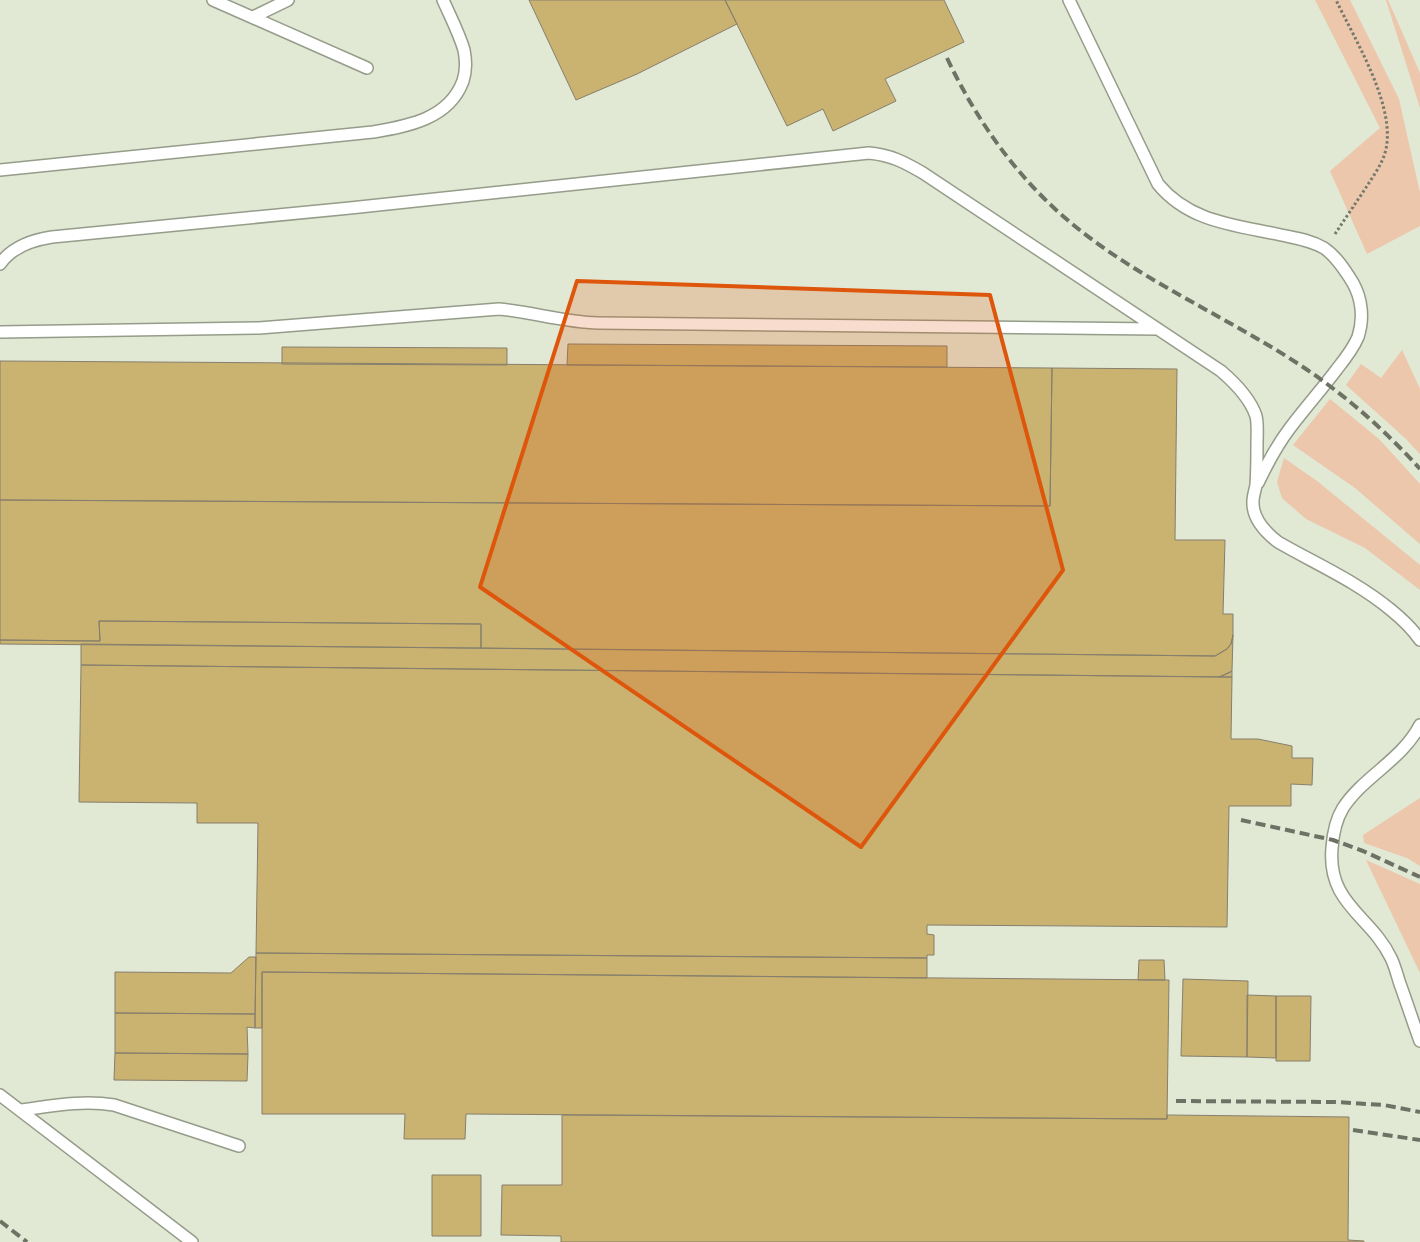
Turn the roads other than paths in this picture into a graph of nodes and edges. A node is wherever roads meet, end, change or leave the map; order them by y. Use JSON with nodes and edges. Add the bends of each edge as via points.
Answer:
{"nodes":[{"id":1,"x":213,"y":0,"type":"edge"},
{"id":2,"x":288,"y":0,"type":"edge"},
{"id":3,"x":443,"y":0,"type":"edge"},
{"id":4,"x":1069,"y":0,"type":"edge"},
{"id":5,"x":253,"y":17,"type":"junction"},
{"id":6,"x":367,"y":68,"type":"dead end"},
{"id":7,"x":0,"y":170,"type":"edge"},
{"id":8,"x":0,"y":264,"type":"edge"},
{"id":9,"x":1158,"y":328,"type":"junction"},
{"id":10,"x":0,"y":332,"type":"edge"},
{"id":11,"x":1256,"y":488,"type":"junction"},
{"id":12,"x":1420,"y":640,"type":"edge"},
{"id":13,"x":1420,"y":726,"type":"edge"},
{"id":14,"x":1420,"y":1041,"type":"edge"},
{"id":15,"x":0,"y":1095,"type":"edge"},
{"id":16,"x":21,"y":1110,"type":"junction"},
{"id":17,"x":240,"y":1146,"type":"dead end"},
{"id":18,"x":192,"y":1242,"type":"edge"}],
"edges":[{"from":1,"to":5,"type":"lane"},
{"from":2,"to":5,"type":"lane"},
{"from":3,"to":7,"type":"lane","via":[[464,52],[465,75],[460,89],[444,108],[414,124],[373,132]]},
{"from":4,"to":11,"type":"lane","via":[[1158,184],[1167,195],[1203,216],[1302,239],[1326,249],[1345,269],[1360,298],[1362,311],[1358,337],[1347,357],[1277,446]]},
{"from":5,"to":6,"type":"lane"},
{"from":8,"to":9,"type":"lane","via":[[27,243],[52,237],[869,153],[887,155],[923,173]]},
{"from":9,"to":10,"type":"lane","via":[[581,323],[499,310],[259,328]]},
{"from":9,"to":11,"type":"lane","via":[[1221,371],[1236,384],[1248,402],[1256,418],[1258,436]]},
{"from":11,"to":12,"type":"lane","via":[[1253,501],[1255,515],[1268,535],[1372,595],[1404,621]]},
{"from":13,"to":14,"type":"lane","via":[[1402,751],[1362,786],[1342,810],[1335,826],[1331,858],[1334,877],[1348,905],[1391,958]]},
{"from":15,"to":16,"type":"lane"},
{"from":16,"to":17,"type":"lane","via":[[96,1102]]},
{"from":16,"to":18,"type":"lane"}]}
